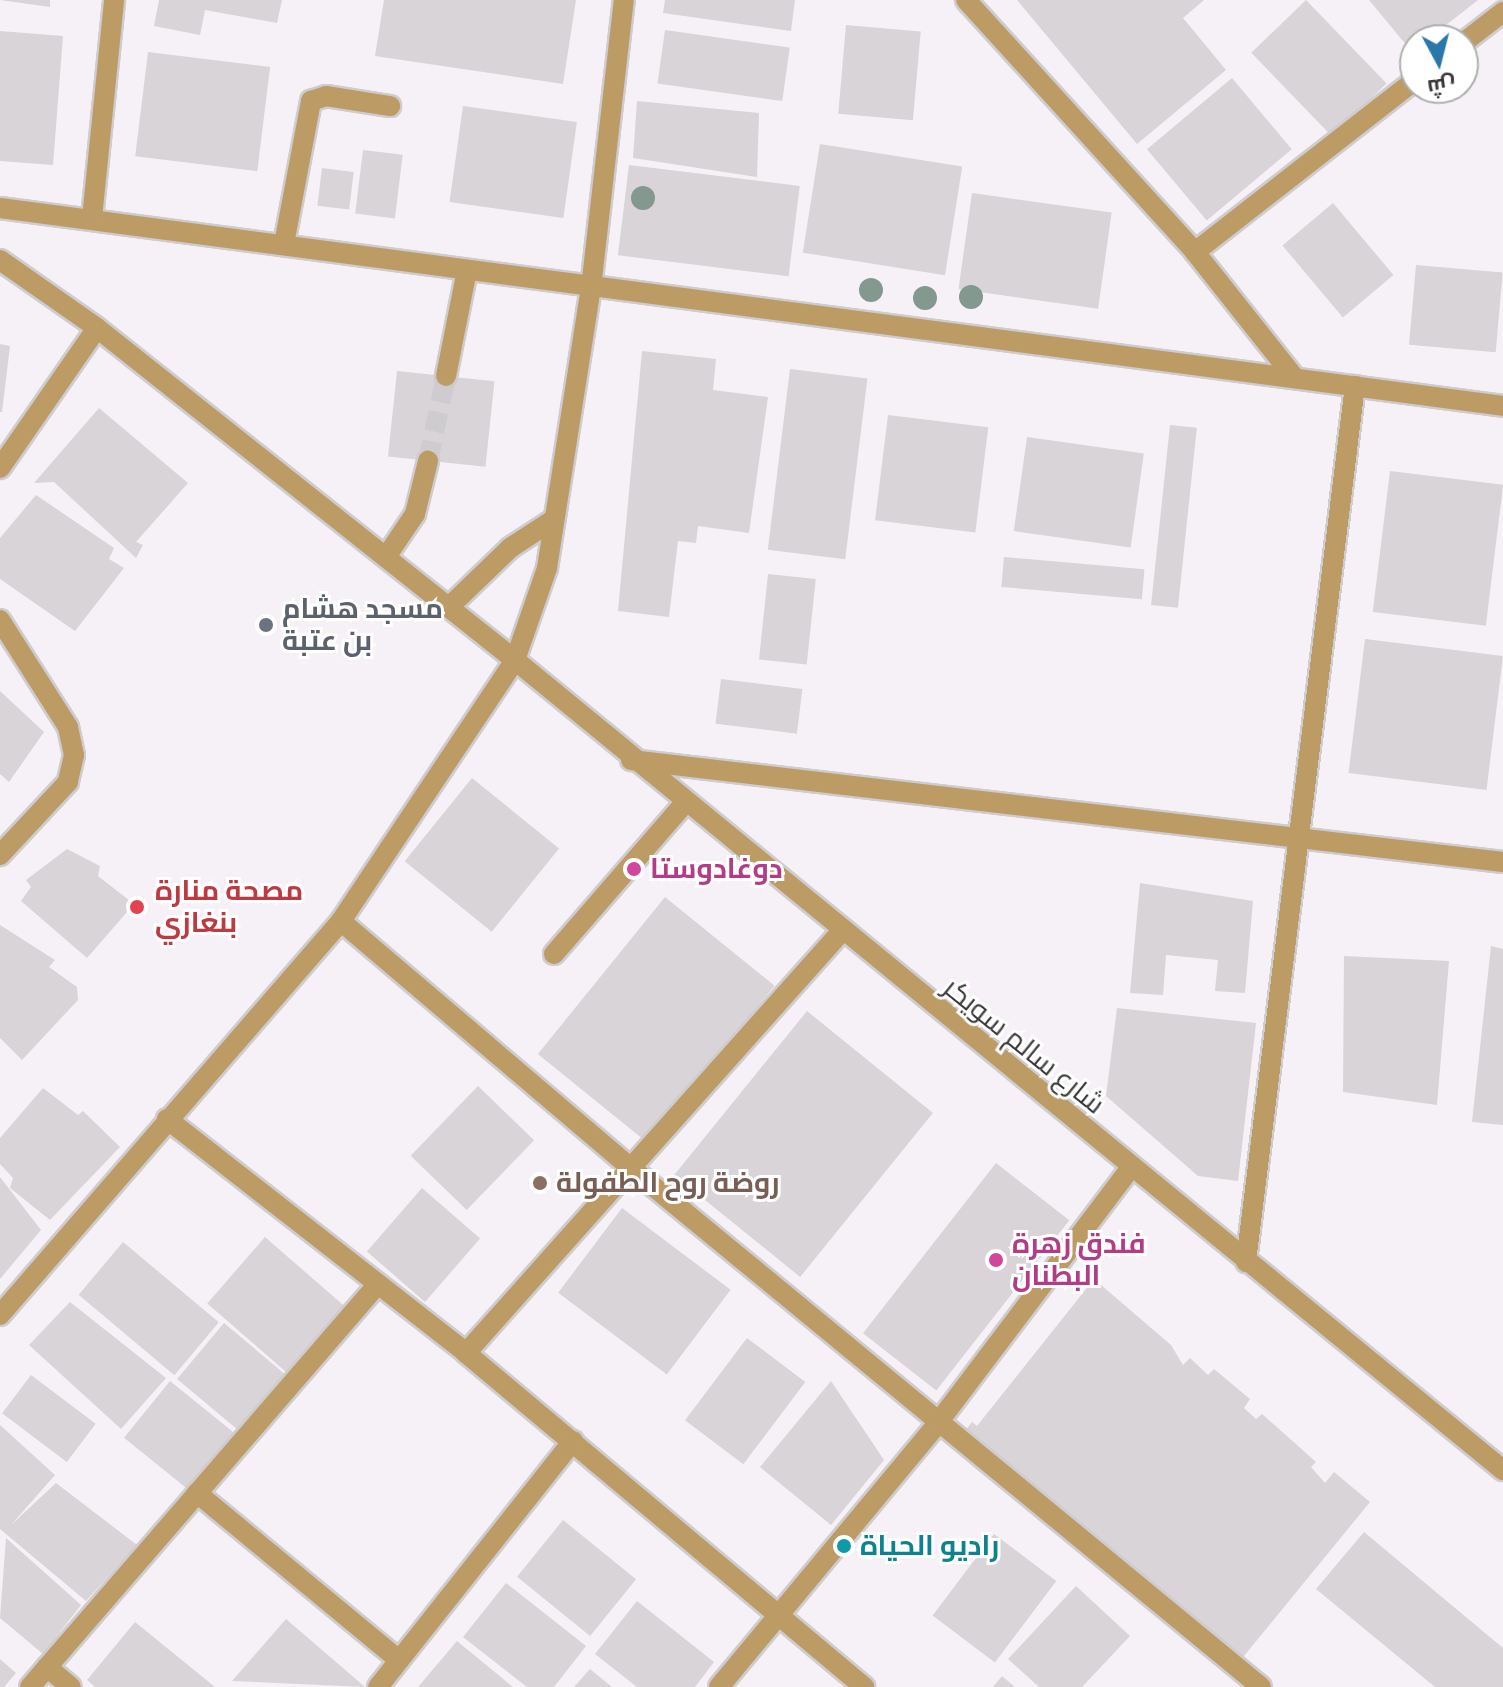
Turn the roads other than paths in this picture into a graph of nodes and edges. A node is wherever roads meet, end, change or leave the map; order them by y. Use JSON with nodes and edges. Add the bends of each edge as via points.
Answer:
{"nodes":[{"id":1,"x":114,"y":0,"type":"edge"},
{"id":2,"x":624,"y":0,"type":"edge"},
{"id":3,"x":966,"y":0,"type":"edge"},
{"id":4,"x":1503,"y":12,"type":"edge"},
{"id":5,"x":1479,"y":31,"type":"edge"},
{"id":6,"x":1399,"y":93,"type":"edge"},
{"id":7,"x":390,"y":106,"type":"dead end"},
{"id":8,"x":0,"y":208,"type":"edge"},
{"id":9,"x":92,"y":218,"type":"junction"},
{"id":10,"x":284,"y":244,"type":"junction"},
{"id":11,"x":1195,"y":252,"type":"junction"},
{"id":12,"x":0,"y":260,"type":"edge"},
{"id":13,"x":467,"y":270,"type":"junction"},
{"id":14,"x":591,"y":288,"type":"junction"},
{"id":15,"x":97,"y":328,"type":"junction"},
{"id":16,"x":446,"y":376,"type":"tunnel mouth"},
{"id":17,"x":1295,"y":378,"type":"junction"},
{"id":18,"x":1355,"y":386,"type":"junction"},
{"id":19,"x":1503,"y":406,"type":"edge"},
{"id":20,"x":428,"y":461,"type":"tunnel mouth"},
{"id":21,"x":0,"y":468,"type":"edge"},
{"id":22,"x":553,"y":520,"type":"junction"},
{"id":23,"x":386,"y":557,"type":"junction"},
{"id":24,"x":449,"y":607,"type":"junction"},
{"id":25,"x":0,"y":620,"type":"edge"},
{"id":26,"x":515,"y":660,"type":"junction"},
{"id":27,"x":631,"y":760,"type":"junction"},
{"id":28,"x":684,"y":804,"type":"junction"},
{"id":29,"x":1295,"y":837,"type":"junction"},
{"id":30,"x":0,"y":855,"type":"edge"},
{"id":31,"x":1503,"y":862,"type":"edge"},
{"id":32,"x":341,"y":921,"type":"junction"},
{"id":33,"x":841,"y":932,"type":"junction"},
{"id":34,"x":554,"y":954,"type":"dead end"},
{"id":35,"x":167,"y":1119,"type":"junction"},
{"id":36,"x":631,"y":1168,"type":"junction"},
{"id":37,"x":1130,"y":1169,"type":"junction"},
{"id":38,"x":1246,"y":1262,"type":"junction"},
{"id":39,"x":378,"y":1284,"type":"junction"},
{"id":40,"x":0,"y":1315,"type":"edge"},
{"id":41,"x":466,"y":1353,"type":"junction"},
{"id":42,"x":937,"y":1424,"type":"junction"},
{"id":43,"x":573,"y":1441,"type":"junction"},
{"id":44,"x":1503,"y":1470,"type":"edge"},
{"id":45,"x":197,"y":1493,"type":"junction"},
{"id":46,"x":780,"y":1613,"type":"junction"},
{"id":47,"x":399,"y":1660,"type":"junction"},
{"id":48,"x":47,"y":1667,"type":"junction"},
{"id":49,"x":30,"y":1687,"type":"edge"},
{"id":50,"x":71,"y":1687,"type":"edge"},
{"id":51,"x":378,"y":1687,"type":"edge"},
{"id":52,"x":719,"y":1687,"type":"edge"},
{"id":53,"x":864,"y":1687,"type":"edge"},
{"id":54,"x":1261,"y":1687,"type":"edge"}],
"edges":[{"from":1,"to":9,"type":"street"},
{"from":2,"to":14,"type":"street"},
{"from":3,"to":11,"type":"street"},
{"from":4,"to":5,"type":"street"},
{"from":6,"to":11,"type":"street"},
{"from":7,"to":10,"type":"street","via":[[326,96],[311,101]]},
{"from":8,"to":9,"type":"street"},
{"from":9,"to":10,"type":"street"},
{"from":10,"to":13,"type":"street"},
{"from":11,"to":17,"type":"street"},
{"from":12,"to":15,"type":"street","name":"شارع سالم سويكر"},
{"from":13,"to":14,"type":"street"},
{"from":13,"to":16,"type":"street"},
{"from":14,"to":17,"type":"street"},
{"from":14,"to":22,"type":"street"},
{"from":15,"to":21,"type":"street"},
{"from":15,"to":23,"type":"street","name":"شارع سالم سويكر"},
{"from":17,"to":18,"type":"street"},
{"from":18,"to":19,"type":"street"},
{"from":18,"to":29,"type":"street"},
{"from":20,"to":23,"type":"street","via":[[415,514]]},
{"from":22,"to":24,"type":"street","via":[[510,548]]},
{"from":22,"to":26,"type":"street","via":[[540,592]]},
{"from":23,"to":24,"type":"street","name":"شارع سالم سويكر"},
{"from":24,"to":26,"type":"street","name":"شارع سالم سويكر"},
{"from":25,"to":30,"type":"street","via":[[68,727],[74,755],[68,782]]},
{"from":26,"to":27,"type":"street","name":"شارع سالم سويكر"},
{"from":26,"to":32,"type":"street"},
{"from":27,"to":28,"type":"street","name":"شارع سالم سويكر"},
{"from":27,"to":29,"type":"street"},
{"from":28,"to":33,"type":"street","name":"شارع سالم سويكر"},
{"from":28,"to":34,"type":"street"},
{"from":29,"to":31,"type":"street"},
{"from":29,"to":38,"type":"street"},
{"from":32,"to":35,"type":"street"},
{"from":32,"to":36,"type":"street"},
{"from":33,"to":36,"type":"street"},
{"from":33,"to":37,"type":"street","name":"شارع سالم سويكر"},
{"from":35,"to":39,"type":"street"},
{"from":35,"to":40,"type":"street"},
{"from":36,"to":41,"type":"street"},
{"from":36,"to":42,"type":"street"},
{"from":37,"to":38,"type":"street","name":"شارع سالم سويكر"},
{"from":37,"to":42,"type":"street"},
{"from":38,"to":44,"type":"street","name":"شارع سالم سويكر"},
{"from":39,"to":41,"type":"street"},
{"from":39,"to":45,"type":"street"},
{"from":41,"to":43,"type":"street"},
{"from":42,"to":46,"type":"street"},
{"from":42,"to":54,"type":"street"},
{"from":43,"to":46,"type":"street"},
{"from":43,"to":47,"type":"street"},
{"from":45,"to":47,"type":"street"},
{"from":45,"to":48,"type":"street"},
{"from":46,"to":52,"type":"street"},
{"from":46,"to":53,"type":"street"},
{"from":47,"to":51,"type":"street"},
{"from":48,"to":49,"type":"street"},
{"from":48,"to":50,"type":"street"}]}
